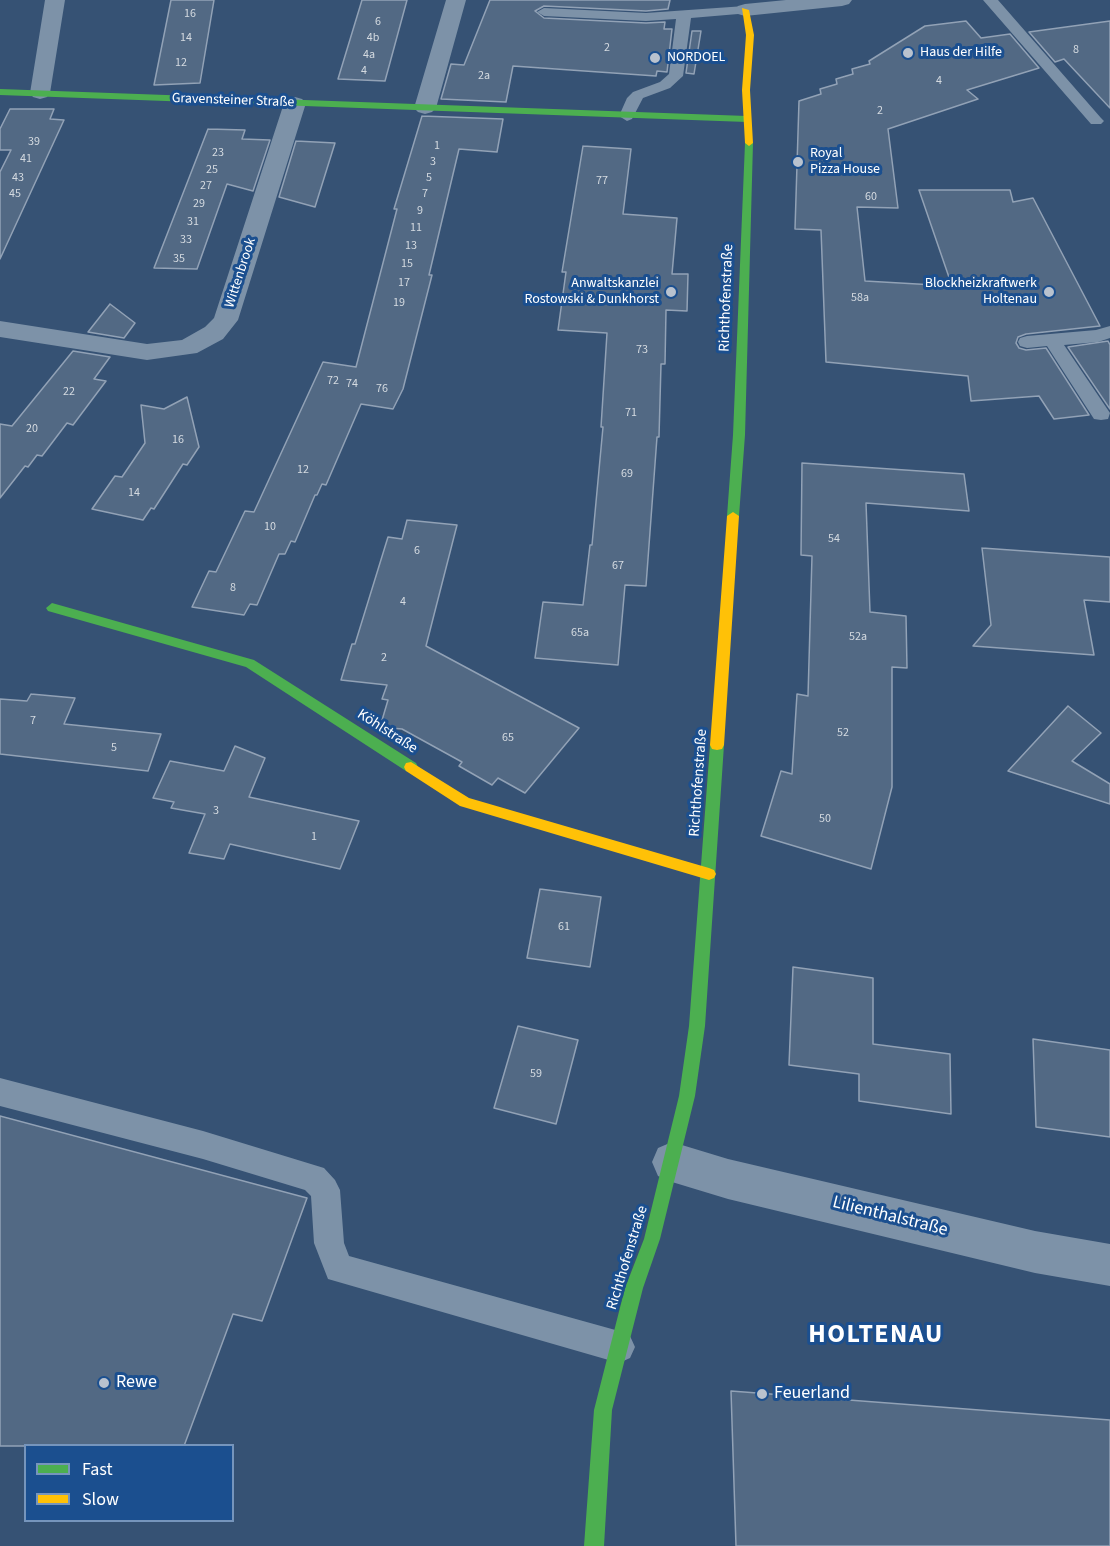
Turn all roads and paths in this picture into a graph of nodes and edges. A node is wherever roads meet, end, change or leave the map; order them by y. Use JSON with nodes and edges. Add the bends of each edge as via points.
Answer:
{"nodes":[{"id":1,"x":55,"y":0,"type":"edge"},
{"id":2,"x":456,"y":0,"type":"edge"},
{"id":3,"x":842,"y":0,"type":"edge"},
{"id":4,"x":990,"y":0,"type":"edge"},
{"id":5,"x":743,"y":3,"type":"edge"},
{"id":6,"x":544,"y":12,"type":"dead end"},
{"id":7,"x":684,"y":16,"type":"junction"},
{"id":8,"x":1052,"y":71,"type":"junction"},
{"id":9,"x":0,"y":92,"type":"edge"},
{"id":10,"x":40,"y":93,"type":"junction"},
{"id":11,"x":1057,"y":100,"type":"dead end"},
{"id":12,"x":295,"y":103,"type":"junction"},
{"id":13,"x":425,"y":108,"type":"junction"},
{"id":14,"x":627,"y":116,"type":"junction"},
{"id":15,"x":747,"y":119,"type":"junction"},
{"id":16,"x":1096,"y":121,"type":"dead end"},
{"id":17,"x":0,"y":329,"type":"edge"},
{"id":18,"x":1110,"y":332,"type":"edge"},
{"id":19,"x":1052,"y":340,"type":"junction"},
{"id":20,"x":1027,"y":342,"type":"dead end"},
{"id":21,"x":1101,"y":414,"type":"dead end"},
{"id":22,"x":52,"y":608,"type":"dead end"},
{"id":23,"x":709,"y":874,"type":"junction"},
{"id":24,"x":0,"y":1092,"type":"edge"},
{"id":25,"x":672,"y":1162,"type":"junction"},
{"id":26,"x":1110,"y":1265,"type":"edge"},
{"id":27,"x":619,"y":1347,"type":"junction"},
{"id":28,"x":594,"y":1546,"type":"edge"}],
"edges":[{"from":1,"to":10,"type":"street"},
{"from":2,"to":13,"type":"street"},
{"from":3,"to":5,"type":"street"},
{"from":4,"to":8,"type":"lane"},
{"from":5,"to":7,"type":"lane"},
{"from":5,"to":15,"type":"street","name":"Richthofenstraße","via":[[750,35]]},
{"from":6,"to":7,"type":"lane"},
{"from":7,"to":14,"type":"lane","via":[[676,76],[665,85],[638,95]]},
{"from":8,"to":11,"type":"lane","via":[[1034,73]]},
{"from":8,"to":16,"type":"lane"},
{"from":9,"to":10,"type":"street","name":"Gravensteiner Straße"},
{"from":10,"to":12,"type":"street","name":"Gravensteiner Straße"},
{"from":12,"to":13,"type":"street","name":"Gravensteiner Straße"},
{"from":12,"to":17,"type":"street","name":"Wittenbrook","via":[[226,320],[214,333],[188,347],[147,351]]},
{"from":13,"to":14,"type":"street","name":"Gravensteiner Straße"},
{"from":14,"to":15,"type":"street","name":"Gravensteiner Straße"},
{"from":15,"to":23,"type":"street","name":"Richthofenstraße","via":[[750,156],[739,451]]},
{"from":18,"to":19,"type":"lane"},
{"from":19,"to":20,"type":"lane"},
{"from":19,"to":21,"type":"lane"},
{"from":22,"to":23,"type":"street","name":"Köhlstraße","via":[[249,663],[465,802]]},
{"from":23,"to":25,"type":"street","name":"Richthofenstraße","via":[[698,1026]]},
{"from":24,"to":27,"type":"lane","via":[[314,1178],[324,1190],[329,1243],[339,1268]]},
{"from":25,"to":26,"type":"street","name":"Lilienthalstraße","via":[[728,1179],[1035,1252]]},
{"from":25,"to":27,"type":"street","name":"Richthofenstraße"},
{"from":27,"to":28,"type":"street","name":"Richthofenstraße","via":[[603,1410]]}]}
